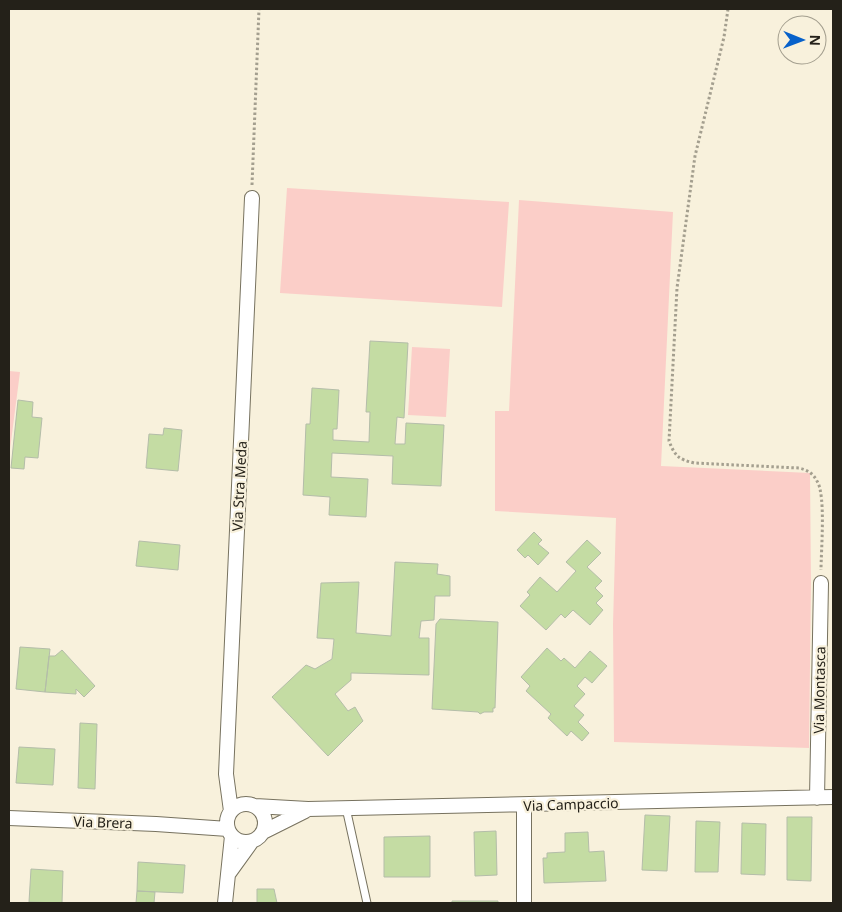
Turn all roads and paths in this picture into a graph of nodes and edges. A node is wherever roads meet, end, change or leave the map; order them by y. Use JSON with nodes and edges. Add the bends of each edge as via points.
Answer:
{"nodes":[{"id":1,"x":259,"y":9,"type":"edge"},
{"id":2,"x":728,"y":9,"type":"edge"},
{"id":3,"x":252,"y":198,"type":"joint"},
{"id":4,"x":821,"y":583,"type":"joint"},
{"id":5,"x":817,"y":798,"type":"junction"},
{"id":6,"x":833,"y":798,"type":"edge"},
{"id":7,"x":524,"y":806,"type":"junction"},
{"id":8,"x":346,"y":808,"type":"junction"},
{"id":9,"x":308,"y":810,"type":"junction"},
{"id":10,"x":236,"y":817,"type":"junction"},
{"id":11,"x":9,"y":818,"type":"edge"},
{"id":12,"x":263,"y":832,"type":"junction"},
{"id":13,"x":252,"y":841,"type":"junction"},
{"id":14,"x":229,"y":873,"type":"junction"},
{"id":15,"x":225,"y":903,"type":"edge"},
{"id":16,"x":367,"y":903,"type":"edge"},
{"id":17,"x":524,"y":903,"type":"edge"}],
"edges":[{"from":1,"to":3,"type":"path"},
{"from":2,"to":4,"type":"path","via":[[695,156],[678,279],[669,441],[674,454],[694,463],[809,471],[822,494]]},
{"from":3,"to":10,"type":"street","name":"Via Stra Meda","via":[[226,774]]},
{"from":4,"to":5,"type":"street","name":"Via Montasca"},
{"from":5,"to":6,"type":"street","name":"Via Campaccio"},
{"from":5,"to":7,"type":"street","name":"Via Campaccio"},
{"from":7,"to":8,"type":"street","name":"Via Campaccio"},
{"from":7,"to":17,"type":"street"},
{"from":8,"to":9,"type":"street","name":"Via Campaccio"},
{"from":8,"to":16,"type":"lane"},
{"from":9,"to":10,"type":"street","name":"Via Campaccio"},
{"from":9,"to":12,"type":"street","name":"Via Campaccio"},
{"from":10,"to":11,"type":"street","name":"Via Brera","via":[[198,826]]},
{"from":10,"to":12,"type":"street","via":[[259,810],[265,820]]},
{"from":10,"to":13,"type":"street","via":[[241,841]]},
{"from":10,"to":14,"type":"street","name":"Via Stra Meda"},
{"from":12,"to":13,"type":"street","name":"Via Stra Meda"},
{"from":13,"to":14,"type":"street","name":"Via Stra Meda"},
{"from":14,"to":15,"type":"street","name":"Via Stra Meda"}]}
